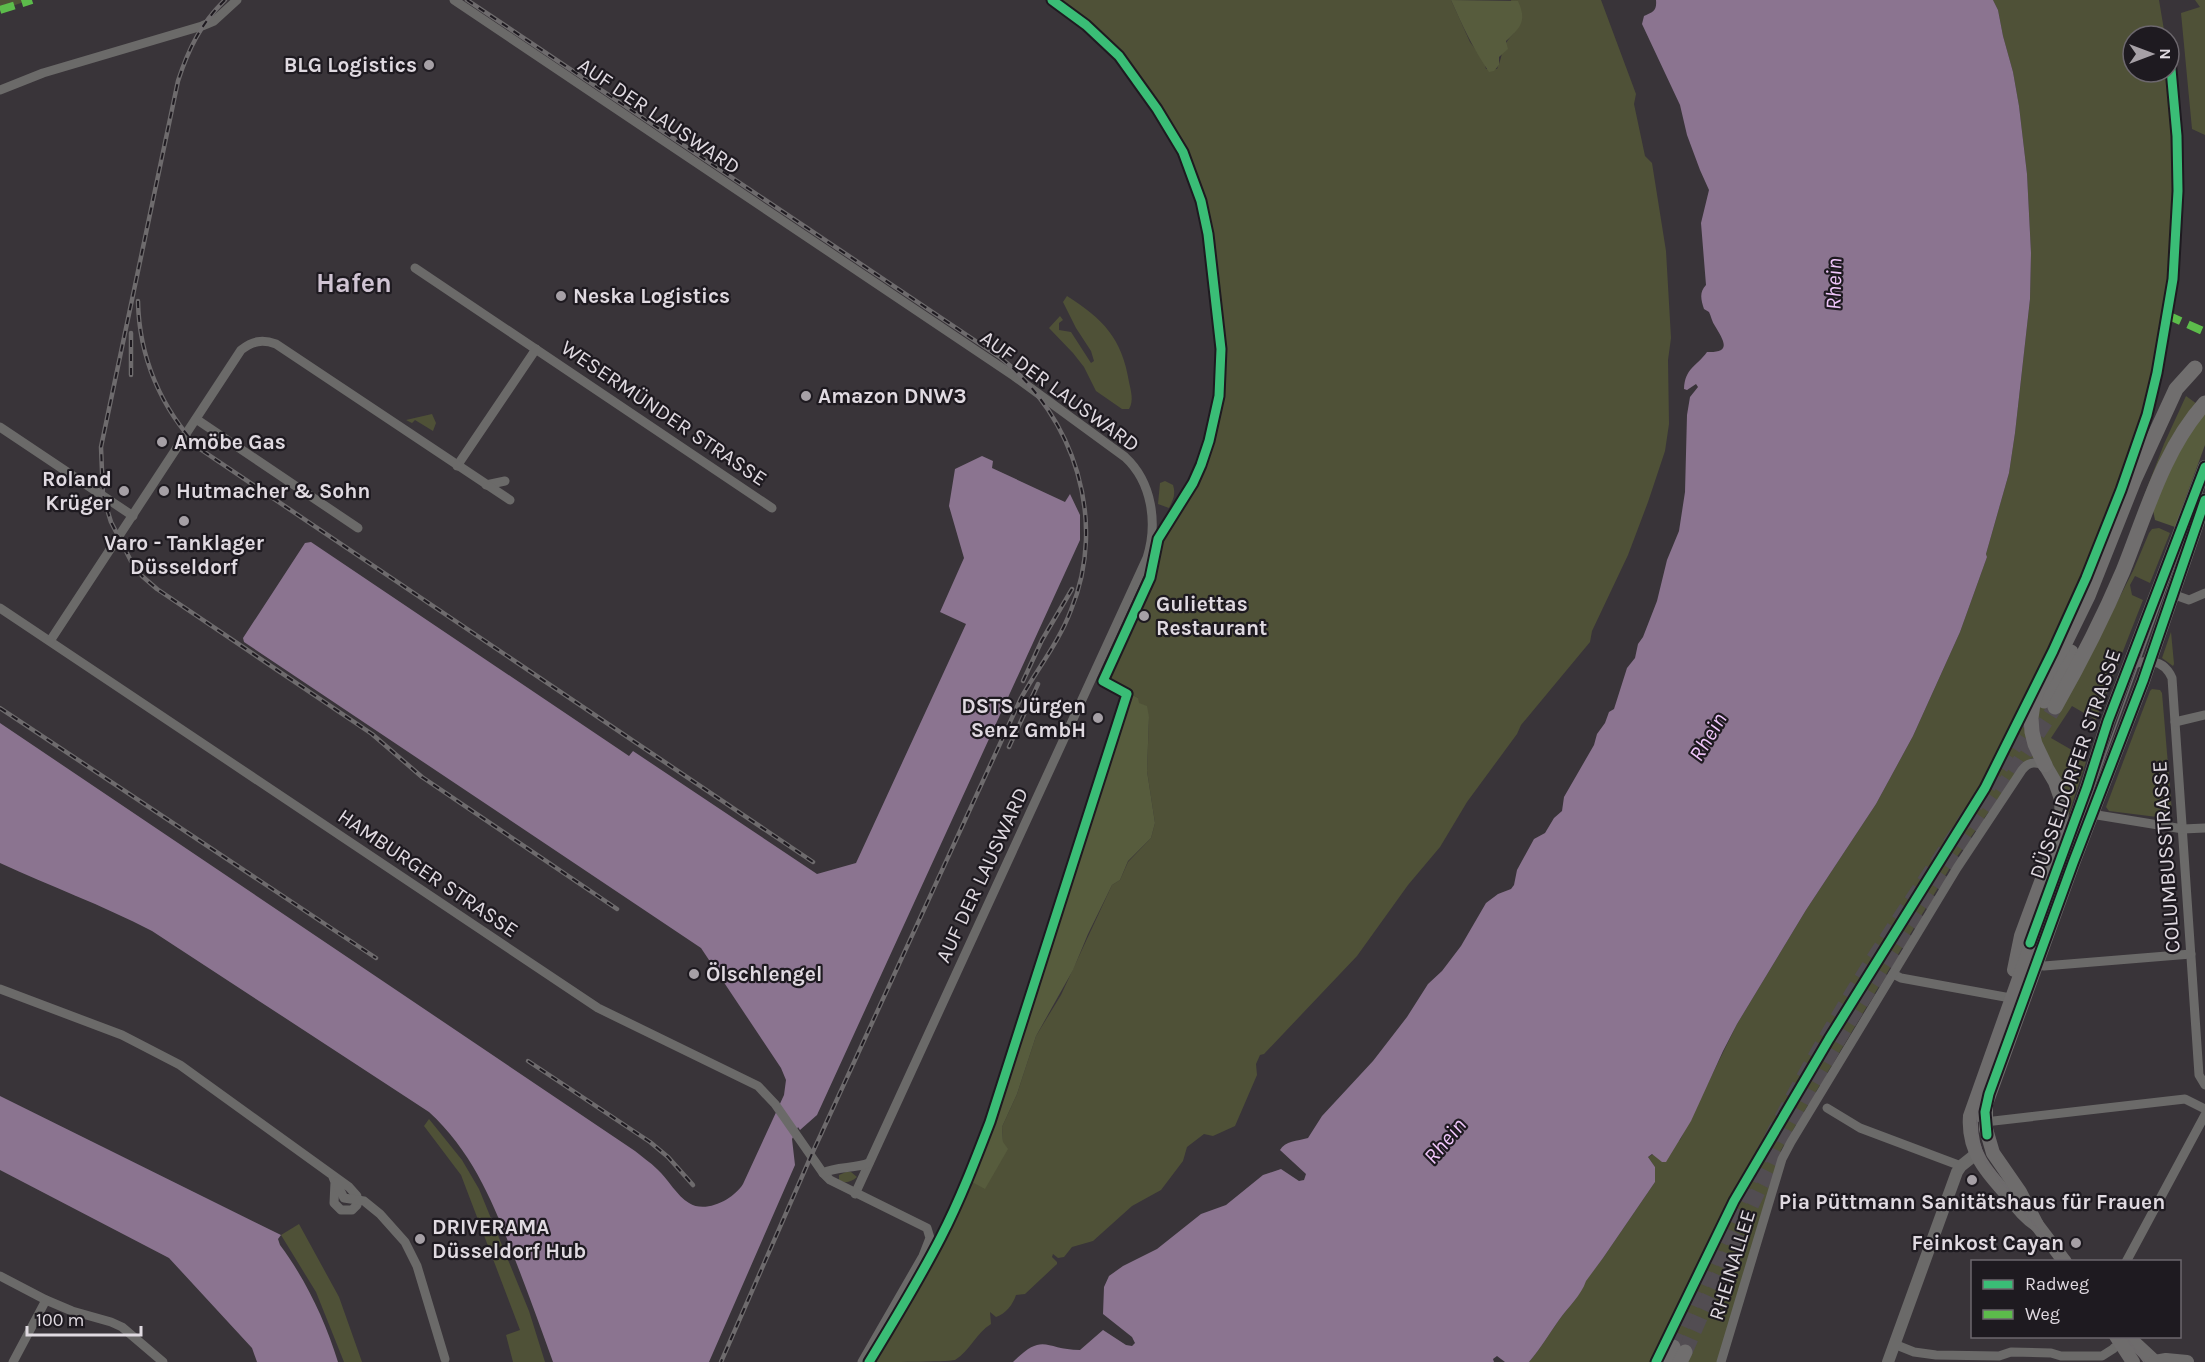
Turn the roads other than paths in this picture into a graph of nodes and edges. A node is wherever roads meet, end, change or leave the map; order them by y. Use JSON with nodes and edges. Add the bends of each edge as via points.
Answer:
{"nodes":[{"id":1,"x":237,"y":0,"type":"edge"},
{"id":2,"x":454,"y":0,"type":"edge"},
{"id":3,"x":0,"y":90,"type":"edge"},
{"id":4,"x":415,"y":268,"type":"dead end"},
{"id":5,"x":537,"y":349,"type":"junction"},
{"id":6,"x":2200,"y":361,"type":"edge"},
{"id":7,"x":2203,"y":405,"type":"edge"},
{"id":8,"x":196,"y":419,"type":"junction"},
{"id":9,"x":0,"y":427,"type":"edge"},
{"id":10,"x":457,"y":466,"type":"junction"},
{"id":11,"x":2205,"y":467,"type":"edge"},
{"id":12,"x":505,"y":481,"type":"dead end"},
{"id":13,"x":486,"y":485,"type":"junction"},
{"id":14,"x":510,"y":500,"type":"dead end"},
{"id":15,"x":2205,"y":500,"type":"edge"},
{"id":16,"x":772,"y":508,"type":"dead end"},
{"id":17,"x":133,"y":516,"type":"junction"},
{"id":18,"x":358,"y":528,"type":"dead end"},
{"id":19,"x":2205,"y":592,"type":"edge"},
{"id":20,"x":2172,"y":594,"type":"junction"},
{"id":21,"x":2155,"y":598,"type":"junction"},
{"id":22,"x":0,"y":608,"type":"edge"},
{"id":23,"x":50,"y":640,"type":"junction"},
{"id":24,"x":2150,"y":660,"type":"junction"},
{"id":25,"x":2128,"y":666,"type":"junction"},
{"id":26,"x":2205,"y":716,"type":"edge"},
{"id":27,"x":2175,"y":722,"type":"junction"},
{"id":28,"x":2045,"y":765,"type":"junction"},
{"id":29,"x":2091,"y":814,"type":"junction"},
{"id":30,"x":2205,"y":828,"type":"edge"},
{"id":31,"x":2183,"y":829,"type":"junction"},
{"id":32,"x":2191,"y":954,"type":"junction"},
{"id":33,"x":2037,"y":963,"type":"junction"},
{"id":34,"x":1893,"y":974,"type":"junction"},
{"id":35,"x":0,"y":989,"type":"edge"},
{"id":36,"x":2016,"y":995,"type":"junction"},
{"id":37,"x":2205,"y":1085,"type":"edge"},
{"id":38,"x":1973,"y":1101,"type":"junction"},
{"id":39,"x":1827,"y":1108,"type":"dead end"},
{"id":40,"x":2205,"y":1109,"type":"edge"},
{"id":41,"x":2205,"y":1115,"type":"edge"},
{"id":42,"x":1985,"y":1122,"type":"junction"},
{"id":43,"x":1987,"y":1137,"type":"junction"},
{"id":44,"x":1976,"y":1154,"type":"junction"},
{"id":45,"x":869,"y":1163,"type":"junction"},
{"id":46,"x":1961,"y":1166,"type":"junction"},
{"id":47,"x":823,"y":1173,"type":"junction"},
{"id":48,"x":2012,"y":1180,"type":"junction"},
{"id":49,"x":855,"y":1194,"type":"junction"},
{"id":50,"x":2037,"y":1225,"type":"junction"},
{"id":51,"x":2063,"y":1260,"type":"edge"},
{"id":52,"x":2127,"y":1260,"type":"edge"},
{"id":53,"x":0,"y":1276,"type":"edge"},
{"id":54,"x":46,"y":1300,"type":"junction"},
{"id":55,"x":2120,"y":1338,"type":"edge"},
{"id":56,"x":2121,"y":1338,"type":"edge"},
{"id":57,"x":2121,"y":1338,"type":"edge"},
{"id":58,"x":1894,"y":1344,"type":"junction"},
{"id":59,"x":1914,"y":1352,"type":"junction"},
{"id":60,"x":1679,"y":1354,"type":"tunnel mouth"},
{"id":61,"x":2012,"y":1357,"type":"edge"},
{"id":62,"x":1935,"y":1358,"type":"edge"},
{"id":63,"x":445,"y":1359,"type":"dead end"},
{"id":64,"x":13,"y":1362,"type":"edge"},
{"id":65,"x":163,"y":1362,"type":"edge"},
{"id":66,"x":862,"y":1362,"type":"edge"},
{"id":67,"x":1667,"y":1362,"type":"edge"},
{"id":68,"x":1721,"y":1362,"type":"edge"},
{"id":69,"x":1888,"y":1362,"type":"edge"},
{"id":70,"x":1923,"y":1362,"type":"edge"},
{"id":71,"x":2133,"y":1362,"type":"edge"},
{"id":72,"x":2155,"y":1362,"type":"edge"},
{"id":73,"x":2187,"y":1362,"type":"edge"}],
"edges":[{"from":1,"to":3,"type":"street","via":[[214,21],[202,26],[43,73]]},
{"from":2,"to":45,"type":"street","name":"AUF DER LAUSWARD","via":[[1014,376],[1125,456],[1148,494],[1153,528],[1147,558]]},
{"from":4,"to":5,"type":"street","name":"WESERMÜNDER STRASSE"},
{"from":5,"to":10,"type":"street","name":"WESERMÜNDER STRASSE"},
{"from":5,"to":16,"type":"street","name":"WESERMÜNDER STRASSE"},
{"from":6,"to":7,"type":"highway","via":[[2168,419],[2096,600],[2049,704],[2083,657],[2171,452]]},
{"from":6,"to":28,"type":"highway","via":[[2172,396],[2088,596],[2038,688],[2032,732]]},
{"from":8,"to":10,"type":"street","via":[[241,350],[251,343],[267,341]]},
{"from":8,"to":17,"type":"street"},
{"from":8,"to":18,"type":"street"},
{"from":9,"to":17,"type":"street"},
{"from":10,"to":13,"type":"street"},
{"from":11,"to":21,"type":"main road","name":"DÜSSELDORFER STRASSE"},
{"from":12,"to":13,"type":"street"},
{"from":13,"to":14,"type":"street"},
{"from":15,"to":20,"type":"main road","name":"DÜSSELDORFER STRASSE"},
{"from":17,"to":23,"type":"street"},
{"from":19,"to":20,"type":"street","via":[[2189,600]]},
{"from":20,"to":21,"type":"main road"},
{"from":20,"to":24,"type":"main road","name":"DÜSSELDORFER STRASSE"},
{"from":21,"to":25,"type":"main road","name":"DÜSSELDORFER STRASSE"},
{"from":22,"to":23,"type":"street","name":"HAMBURGER STRASSE"},
{"from":23,"to":47,"type":"street","name":"HAMBURGER STRASSE","via":[[598,1008],[750,1081],[768,1095]]},
{"from":24,"to":25,"type":"street"},
{"from":24,"to":27,"type":"street","name":"COLUMBUSSTRASSE","via":[[2165,668],[2172,678]]},
{"from":24,"to":29,"type":"main road","name":"DÜSSELDORFER STRASSE"},
{"from":25,"to":36,"type":"main road","name":"DÜSSELDORFER STRASSE"},
{"from":26,"to":27,"type":"street"},
{"from":27,"to":31,"type":"street","name":"COLUMBUSSTRASSE"},
{"from":28,"to":34,"type":"street","name":"RHEINALLEE","via":[[2033,762],[2022,770]]},
{"from":28,"to":36,"type":"main road","name":"DÜSSELDORFER STRASSE","via":[[2061,799],[2062,825],[2019,941],[2014,970]]},
{"from":29,"to":31,"type":"street"},
{"from":29,"to":33,"type":"main road","name":"DÜSSELDORFER STRASSE"},
{"from":30,"to":31,"type":"street"},
{"from":31,"to":32,"type":"street","name":"COLUMBUSSTRASSE"},
{"from":32,"to":33,"type":"street","via":[[2044,966]]},
{"from":32,"to":37,"type":"street","name":"COLUMBUSSTRASSE","via":[[2199,1075]]},
{"from":33,"to":36,"type":"main road","name":"DÜSSELDORFER STRASSE"},
{"from":34,"to":36,"type":"street"},
{"from":34,"to":68,"type":"street","name":"RHEINALLEE","via":[[1782,1159]]},
{"from":35,"to":63,"type":"street","via":[[122,1035],[180,1065],[333,1177],[344,1198],[364,1201],[380,1214],[412,1254]]},
{"from":36,"to":38,"type":"main road","name":"DÜSSELDORFER STRASSE"},
{"from":36,"to":42,"type":"main road","name":"DÜSSELDORFER STRASSE"},
{"from":38,"to":42,"type":"street"},
{"from":38,"to":44,"type":"main road","name":"DÜSSELDORFER STRASSE","via":[[1969,1131]]},
{"from":39,"to":46,"type":"street","via":[[1860,1128]]},
{"from":40,"to":42,"type":"street","via":[[2185,1099]]},
{"from":41,"to":52,"type":"street"},
{"from":42,"to":43,"type":"main road","name":"DÜSSELDORFER STRASSE"},
{"from":43,"to":44,"type":"main road"},
{"from":43,"to":48,"type":"main road","name":"DÜSSELDORFER STRASSE"},
{"from":44,"to":46,"type":"street"},
{"from":44,"to":48,"type":"main road","via":[[1988,1155],[2000,1172]]},
{"from":44,"to":50,"type":"main road","via":[[1987,1173]]},
{"from":45,"to":47,"type":"street"},
{"from":45,"to":49,"type":"street","name":"AUF DER LAUSWARD"},
{"from":46,"to":58,"type":"street"},
{"from":47,"to":49,"type":"street","name":"HAMBURGER STRASSE"},
{"from":48,"to":50,"type":"main road"},
{"from":49,"to":66,"type":"street","name":"HAMBURGER STRASSE","via":[[923,1225],[930,1234],[923,1256]]},
{"from":50,"to":51,"type":"main road"},
{"from":53,"to":54,"type":"street"},
{"from":54,"to":64,"type":"street"},
{"from":54,"to":65,"type":"street","via":[[111,1322]]},
{"from":55,"to":61,"type":"street","via":[[2117,1345],[2102,1356],[2051,1353]]},
{"from":56,"to":71,"type":"main road"},
{"from":57,"to":72,"type":"main road"},
{"from":58,"to":59,"type":"street"},
{"from":58,"to":69,"type":"street"},
{"from":59,"to":62,"type":"street"},
{"from":59,"to":70,"type":"street"},
{"from":60,"to":67,"type":"highway"},
{"from":61,"to":62,"type":"street"},
{"from":72,"to":73,"type":"main road"}]}
